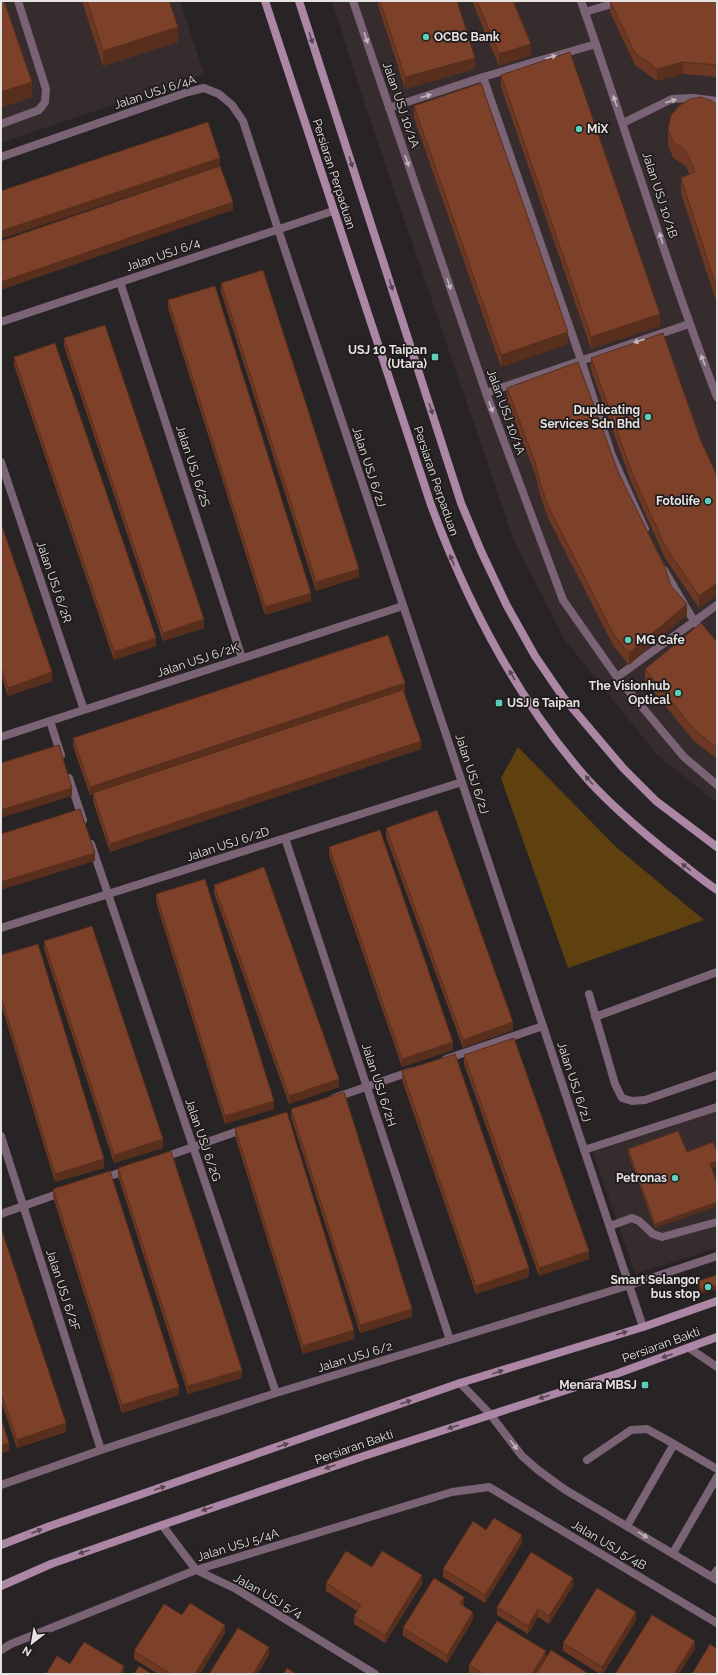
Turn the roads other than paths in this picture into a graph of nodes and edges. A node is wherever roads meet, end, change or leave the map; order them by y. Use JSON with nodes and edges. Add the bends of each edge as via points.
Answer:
{"nodes":[{"id":1,"x":18,"y":1,"type":"edge"},
{"id":2,"x":265,"y":1,"type":"edge"},
{"id":3,"x":299,"y":1,"type":"edge"},
{"id":4,"x":353,"y":1,"type":"edge"},
{"id":5,"x":581,"y":1,"type":"edge"},
{"id":6,"x":622,"y":1,"type":"edge"},
{"id":7,"x":584,"y":12,"type":"junction"},
{"id":8,"x":596,"y":44,"type":"junction"},
{"id":9,"x":483,"y":77,"type":"junction"},
{"id":10,"x":717,"y":101,"type":"edge"},
{"id":11,"x":389,"y":108,"type":"junction"},
{"id":12,"x":623,"y":123,"type":"junction"},
{"id":13,"x":1,"y":124,"type":"edge"},
{"id":14,"x":1,"y":157,"type":"edge"},
{"id":15,"x":333,"y":211,"type":"junction"},
{"id":16,"x":278,"y":229,"type":"junction"},
{"id":17,"x":120,"y":282,"type":"junction"},
{"id":18,"x":1,"y":322,"type":"edge"},
{"id":19,"x":689,"y":324,"type":"junction"},
{"id":20,"x":581,"y":360,"type":"junction"},
{"id":21,"x":486,"y":393,"type":"junction"},
{"id":22,"x":717,"y":397,"type":"edge"},
{"id":23,"x":1,"y":462,"type":"edge"},
{"id":24,"x":648,"y":534,"type":"edge"},
{"id":25,"x":661,"y":562,"type":"edge"},
{"id":26,"x":717,"y":605,"type":"edge"},
{"id":27,"x":403,"y":606,"type":"junction"},
{"id":28,"x":694,"y":621,"type":"junction"},
{"id":29,"x":717,"y":652,"type":"edge"},
{"id":30,"x":242,"y":658,"type":"junction"},
{"id":31,"x":617,"y":677,"type":"junction"},
{"id":32,"x":84,"y":710,"type":"junction"},
{"id":33,"x":50,"y":721,"type":"junction"},
{"id":34,"x":1,"y":737,"type":"edge"},
{"id":35,"x":462,"y":782,"type":"junction"},
{"id":36,"x":717,"y":785,"type":"edge"},
{"id":37,"x":285,"y":838,"type":"junction"},
{"id":38,"x":717,"y":847,"type":"edge"},
{"id":39,"x":717,"y":890,"type":"edge"},
{"id":40,"x":108,"y":894,"type":"junction"},
{"id":41,"x":1,"y":928,"type":"edge"},
{"id":42,"x":717,"y":972,"type":"edge"},
{"id":43,"x":588,"y":994,"type":"dead end"},
{"id":44,"x":595,"y":1017,"type":"junction"},
{"id":45,"x":543,"y":1026,"type":"junction"},
{"id":46,"x":434,"y":1063,"type":"edge"},
{"id":47,"x":419,"y":1068,"type":"edge"},
{"id":48,"x":717,"y":1075,"type":"edge"},
{"id":49,"x":367,"y":1087,"type":"junction"},
{"id":50,"x":330,"y":1100,"type":"edge"},
{"id":51,"x":717,"y":1106,"type":"edge"},
{"id":52,"x":250,"y":1128,"type":"edge"},
{"id":53,"x":1,"y":1136,"type":"edge"},
{"id":54,"x":193,"y":1147,"type":"junction"},
{"id":55,"x":584,"y":1150,"type":"junction"},
{"id":56,"x":156,"y":1160,"type":"edge"},
{"id":57,"x":133,"y":1168,"type":"edge"},
{"id":58,"x":96,"y":1181,"type":"edge"},
{"id":59,"x":74,"y":1188,"type":"edge"},
{"id":60,"x":23,"y":1206,"type":"junction"},
{"id":61,"x":1,"y":1214,"type":"edge"},
{"id":62,"x":717,"y":1222,"type":"edge"},
{"id":63,"x":610,"y":1226,"type":"junction"},
{"id":64,"x":717,"y":1256,"type":"edge"},
{"id":65,"x":630,"y":1285,"type":"junction"},
{"id":66,"x":717,"y":1301,"type":"edge"},
{"id":67,"x":644,"y":1327,"type":"junction"},
{"id":68,"x":717,"y":1337,"type":"edge"},
{"id":69,"x":450,"y":1340,"type":"junction"},
{"id":70,"x":689,"y":1348,"type":"junction"},
{"id":71,"x":717,"y":1367,"type":"edge"},
{"id":72,"x":460,"y":1383,"type":"junction"},
{"id":73,"x":276,"y":1394,"type":"junction"},
{"id":74,"x":490,"y":1414,"type":"junction"},
{"id":75,"x":674,"y":1444,"type":"junction"},
{"id":76,"x":101,"y":1450,"type":"junction"},
{"id":77,"x":587,"y":1460,"type":"dead end"},
{"id":78,"x":717,"y":1469,"type":"edge"},
{"id":79,"x":717,"y":1478,"type":"edge"},
{"id":80,"x":1,"y":1485,"type":"edge"},
{"id":81,"x":489,"y":1487,"type":"joint"},
{"id":82,"x":162,"y":1525,"type":"junction"},
{"id":83,"x":627,"y":1526,"type":"junction"},
{"id":84,"x":1,"y":1545,"type":"edge"},
{"id":85,"x":673,"y":1553,"type":"junction"},
{"id":86,"x":196,"y":1570,"type":"junction"},
{"id":87,"x":717,"y":1570,"type":"edge"},
{"id":88,"x":715,"y":1579,"type":"edge"},
{"id":89,"x":1,"y":1586,"type":"edge"},
{"id":90,"x":717,"y":1623,"type":"edge"},
{"id":91,"x":1,"y":1650,"type":"edge"},
{"id":92,"x":375,"y":1674,"type":"edge"}],
"edges":[{"from":1,"to":13,"type":"street","via":[[46,89],[45,102],[39,110]]},
{"from":2,"to":15,"type":"main road","name":"Persiaran Perpaduan"},
{"from":3,"to":38,"type":"main road","name":"Persiaran Perpaduan","one_way":true,"via":[[461,503],[507,606],[535,656],[563,696],[618,762],[656,801]]},
{"from":4,"to":11,"type":"street","name":"Jalan USJ 10/1A","one_way":true},
{"from":5,"to":7,"type":"street","name":"Jalan USJ 10/1B"},
{"from":6,"to":7,"type":"street"},
{"from":7,"to":8,"type":"street","name":"Jalan USJ 10/1B"},
{"from":9,"to":8,"type":"street","one_way":true},
{"from":12,"to":8,"type":"street","name":"Jalan USJ 10/1B","one_way":true},
{"from":11,"to":9,"type":"street","one_way":true},
{"from":9,"to":20,"type":"street"},
{"from":12,"to":10,"type":"street","one_way":true,"via":[[672,99]]},
{"from":11,"to":21,"type":"street","name":"Jalan USJ 10/1A","one_way":true},
{"from":19,"to":12,"type":"street","name":"Jalan USJ 10/1B","one_way":true},
{"from":14,"to":16,"type":"street","name":"Jalan USJ 6/4A","via":[[204,88],[219,94],[232,105],[243,120]]},
{"from":15,"to":16,"type":"street","name":"Jalan USJ 6/4"},
{"from":39,"to":15,"type":"main road","name":"Persiaran Perpaduan","one_way":true,"via":[[636,826],[590,783],[558,744],[506,665],[465,589],[446,544]]},
{"from":16,"to":17,"type":"street","name":"Jalan USJ 6/4"},
{"from":16,"to":27,"type":"street","name":"Jalan USJ 6/2J"},
{"from":17,"to":18,"type":"street","name":"Jalan USJ 6/4"},
{"from":17,"to":30,"type":"street","name":"Jalan USJ 6/2S"},
{"from":19,"to":20,"type":"street","one_way":true},
{"from":22,"to":19,"type":"street","name":"Jalan USJ 10/1B","one_way":true},
{"from":20,"to":21,"type":"street"},
{"from":20,"to":24,"type":"street","via":[[612,456]]},
{"from":21,"to":31,"type":"street","name":"Jalan USJ 10/1A","one_way":true,"via":[[563,600]]},
{"from":23,"to":32,"type":"street","name":"Jalan USJ 6/2R"},
{"from":25,"to":28,"type":"street"},
{"from":26,"to":28,"type":"street"},
{"from":27,"to":30,"type":"street","name":"Jalan USJ 6/2K"},
{"from":27,"to":35,"type":"street","name":"Jalan USJ 6/2J"},
{"from":28,"to":29,"type":"street"},
{"from":28,"to":31,"type":"street"},
{"from":30,"to":32,"type":"street","name":"Jalan USJ 6/2K"},
{"from":31,"to":36,"type":"street","name":"Jalan USJ 10/1A","via":[[684,757]]},
{"from":32,"to":33,"type":"street","name":"Jalan USJ 6/2K"},
{"from":33,"to":34,"type":"street","name":"Jalan USJ 6/2K"},
{"from":33,"to":40,"type":"street","name":"Jalan USJ 6/2G"},
{"from":35,"to":37,"type":"street","name":"Jalan USJ 6/2D"},
{"from":35,"to":45,"type":"street","name":"Jalan USJ 6/2J"},
{"from":37,"to":40,"type":"street","name":"Jalan USJ 6/2D"},
{"from":37,"to":49,"type":"street","name":"Jalan USJ 6/2H"},
{"from":40,"to":41,"type":"street","name":"Jalan USJ 6/2D"},
{"from":40,"to":54,"type":"street","name":"Jalan USJ 6/2G"},
{"from":42,"to":44,"type":"street"},
{"from":43,"to":44,"type":"street"},
{"from":44,"to":48,"type":"street","via":[[615,1084],[622,1098],[632,1101],[645,1100]]},
{"from":45,"to":46,"type":"street"},
{"from":45,"to":55,"type":"street","name":"Jalan USJ 6/2J"},
{"from":47,"to":49,"type":"street"},
{"from":49,"to":50,"type":"street"},
{"from":49,"to":69,"type":"street","name":"Jalan USJ 6/2H"},
{"from":51,"to":55,"type":"street"},
{"from":52,"to":54,"type":"street"},
{"from":53,"to":60,"type":"street","name":"Jalan USJ 6/2F"},
{"from":54,"to":56,"type":"street"},
{"from":54,"to":73,"type":"street","name":"Jalan USJ 6/2G"},
{"from":55,"to":63,"type":"street","name":"Jalan USJ 6/2J"},
{"from":57,"to":58,"type":"street"},
{"from":59,"to":60,"type":"street"},
{"from":60,"to":61,"type":"street"},
{"from":60,"to":76,"type":"street","name":"Jalan USJ 6/2F"},
{"from":62,"to":63,"type":"street","via":[[662,1237],[653,1234],[632,1218]]},
{"from":63,"to":65,"type":"street","name":"Jalan USJ 6/2J"},
{"from":64,"to":65,"type":"street","name":"Jalan USJ 6/2"},
{"from":65,"to":67,"type":"street","name":"Jalan USJ 6/2J"},
{"from":65,"to":69,"type":"street","name":"Jalan USJ 6/2"},
{"from":66,"to":67,"type":"main road","name":"Persiaran Bakti"},
{"from":72,"to":67,"type":"main road","name":"Persiaran Bakti","one_way":true},
{"from":68,"to":70,"type":"main road","name":"Persiaran Bakti"},
{"from":69,"to":73,"type":"street","name":"Jalan USJ 6/2"},
{"from":70,"to":71,"type":"street"},
{"from":70,"to":74,"type":"main road","name":"Persiaran Bakti","one_way":true},
{"from":72,"to":74,"type":"street"},
{"from":84,"to":72,"type":"main road","name":"Persiaran Bakti","one_way":true},
{"from":73,"to":76,"type":"street","name":"Jalan USJ 6/2"},
{"from":74,"to":82,"type":"main road","name":"Persiaran Bakti","one_way":true},
{"from":74,"to":83,"type":"street","one_way":true,"via":[[522,1456],[538,1470],[564,1489]]},
{"from":75,"to":77,"type":"street","via":[[647,1429],[631,1430]]},
{"from":75,"to":78,"type":"street"},
{"from":75,"to":83,"type":"street"},
{"from":76,"to":80,"type":"street","name":"Jalan USJ 6/2"},
{"from":79,"to":85,"type":"street"},
{"from":81,"to":86,"type":"street","name":"Jalan USJ 5/4A","via":[[452,1492]]},
{"from":81,"to":90,"type":"street","name":"Jalan USJ 5/4B"},
{"from":82,"to":86,"type":"street","name":"Jalan USJ 5/4"},
{"from":82,"to":89,"type":"main road","name":"Persiaran Bakti","one_way":true,"via":[[51,1564]]},
{"from":83,"to":85,"type":"street","one_way":true},
{"from":85,"to":88,"type":"street"},
{"from":86,"to":91,"type":"street","name":"Jalan USJ 5/4A"},
{"from":86,"to":92,"type":"street","name":"Jalan USJ 5/4","via":[[236,1589]]},
{"from":87,"to":88,"type":"street"}]}
